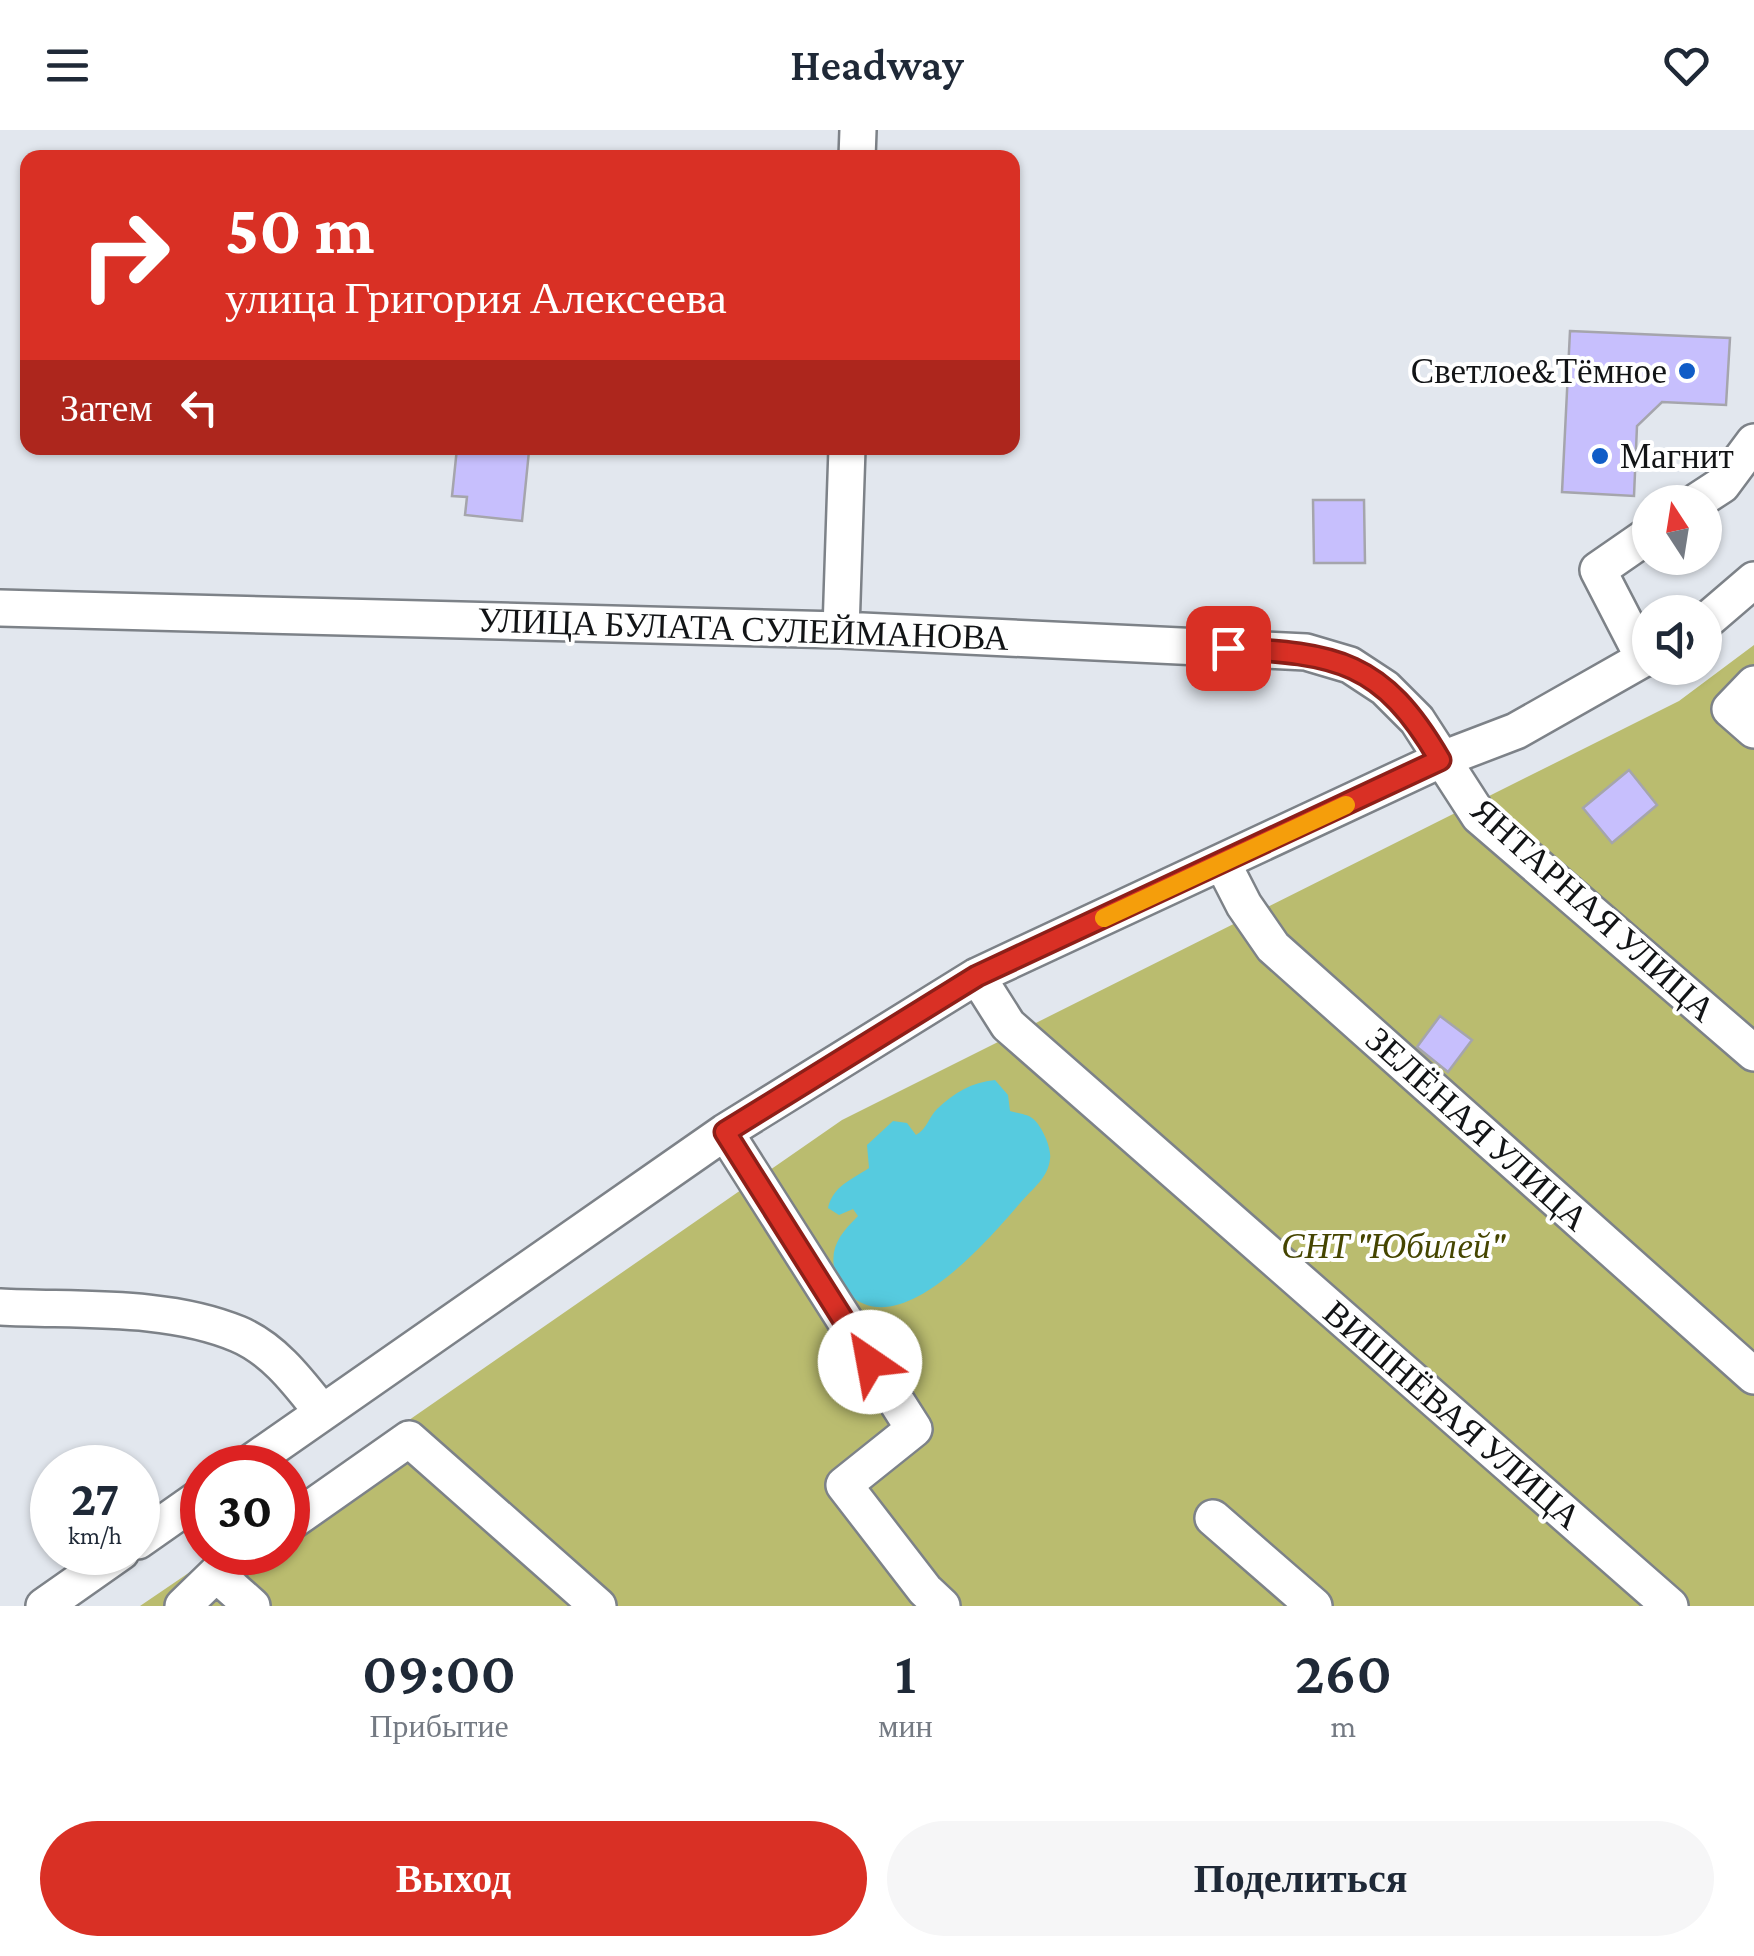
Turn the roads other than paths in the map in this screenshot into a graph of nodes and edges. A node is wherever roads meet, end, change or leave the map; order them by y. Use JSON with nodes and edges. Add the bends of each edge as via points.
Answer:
{"nodes":[{"id":1,"x":1754,"y":442,"type":"edge"},
{"id":2,"x":848,"y":455,"type":"edge"},
{"id":3,"x":1722,"y":485,"type":"edge"},
{"id":4,"x":1632,"y":546,"type":"edge"},
{"id":5,"x":1754,"y":580,"type":"edge"},
{"id":6,"x":1722,"y":607,"type":"edge"},
{"id":7,"x":0,"y":608,"type":"edge"},
{"id":8,"x":841,"y":630,"type":"junction"},
{"id":9,"x":1632,"y":630,"type":"edge"},
{"id":10,"x":1632,"y":665,"type":"edge"},
{"id":11,"x":1440,"y":760,"type":"junction"},
{"id":12,"x":1224,"y":864,"type":"junction"},
{"id":13,"x":977,"y":976,"type":"junction"},
{"id":14,"x":1754,"y":1054,"type":"edge"},
{"id":15,"x":725,"y":1132,"type":"junction"},
{"id":16,"x":0,"y":1306,"type":"edge"},
{"id":17,"x":1754,"y":1376,"type":"edge"},
{"id":18,"x":322,"y":1412,"type":"junction"},
{"id":19,"x":275,"y":1445,"type":"edge"},
{"id":20,"x":310,"y":1509,"type":"edge"},
{"id":21,"x":1213,"y":1518,"type":"dead end"},
{"id":22,"x":88,"y":1575,"type":"edge"},
{"id":23,"x":215,"y":1575,"type":"edge"},
{"id":24,"x":217,"y":1575,"type":"edge"},
{"id":25,"x":44,"y":1606,"type":"edge"},
{"id":26,"x":183,"y":1606,"type":"edge"},
{"id":27,"x":252,"y":1606,"type":"edge"},
{"id":28,"x":598,"y":1606,"type":"edge"},
{"id":29,"x":942,"y":1606,"type":"edge"},
{"id":30,"x":1314,"y":1606,"type":"edge"},
{"id":31,"x":1670,"y":1606,"type":"edge"}],
"edges":[{"from":1,"to":3,"type":"street"},
{"from":2,"to":8,"type":"street"},
{"from":4,"to":9,"type":"street","via":[[1598,570]]},
{"from":5,"to":6,"type":"street"},
{"from":7,"to":8,"type":"street","name":"УЛИЦА БУЛАТА СУЛЕЙМАНОВА"},
{"from":8,"to":11,"type":"street","name":"УЛИЦА БУЛАТА СУЛЕЙМАНОВА","via":[[1306,652],[1350,665],[1384,688],[1417,720]]},
{"from":10,"to":11,"type":"street","via":[[1516,731]]},
{"from":11,"to":12,"type":"street"},
{"from":11,"to":14,"type":"street","name":"ЯНТАРНАЯ УЛИЦА","via":[[1479,816]]},
{"from":12,"to":13,"type":"street"},
{"from":12,"to":17,"type":"street","name":"ЗЕЛЁНАЯ УЛИЦА","via":[[1273,947]]},
{"from":13,"to":15,"type":"street"},
{"from":13,"to":31,"type":"street","name":"ВИШНЁВАЯ УЛИЦА","via":[[1008,1026]]},
{"from":15,"to":18,"type":"street"},
{"from":15,"to":29,"type":"street","via":[[914,1429],[844,1485]]},
{"from":16,"to":18,"type":"street","via":[[141,1314],[240,1334],[286,1368]]},
{"from":18,"to":19,"type":"street"},
{"from":20,"to":28,"type":"street","via":[[409,1439]]},
{"from":21,"to":30,"type":"street"},
{"from":22,"to":25,"type":"street"},
{"from":23,"to":26,"type":"street"},
{"from":24,"to":27,"type":"street"}]}
